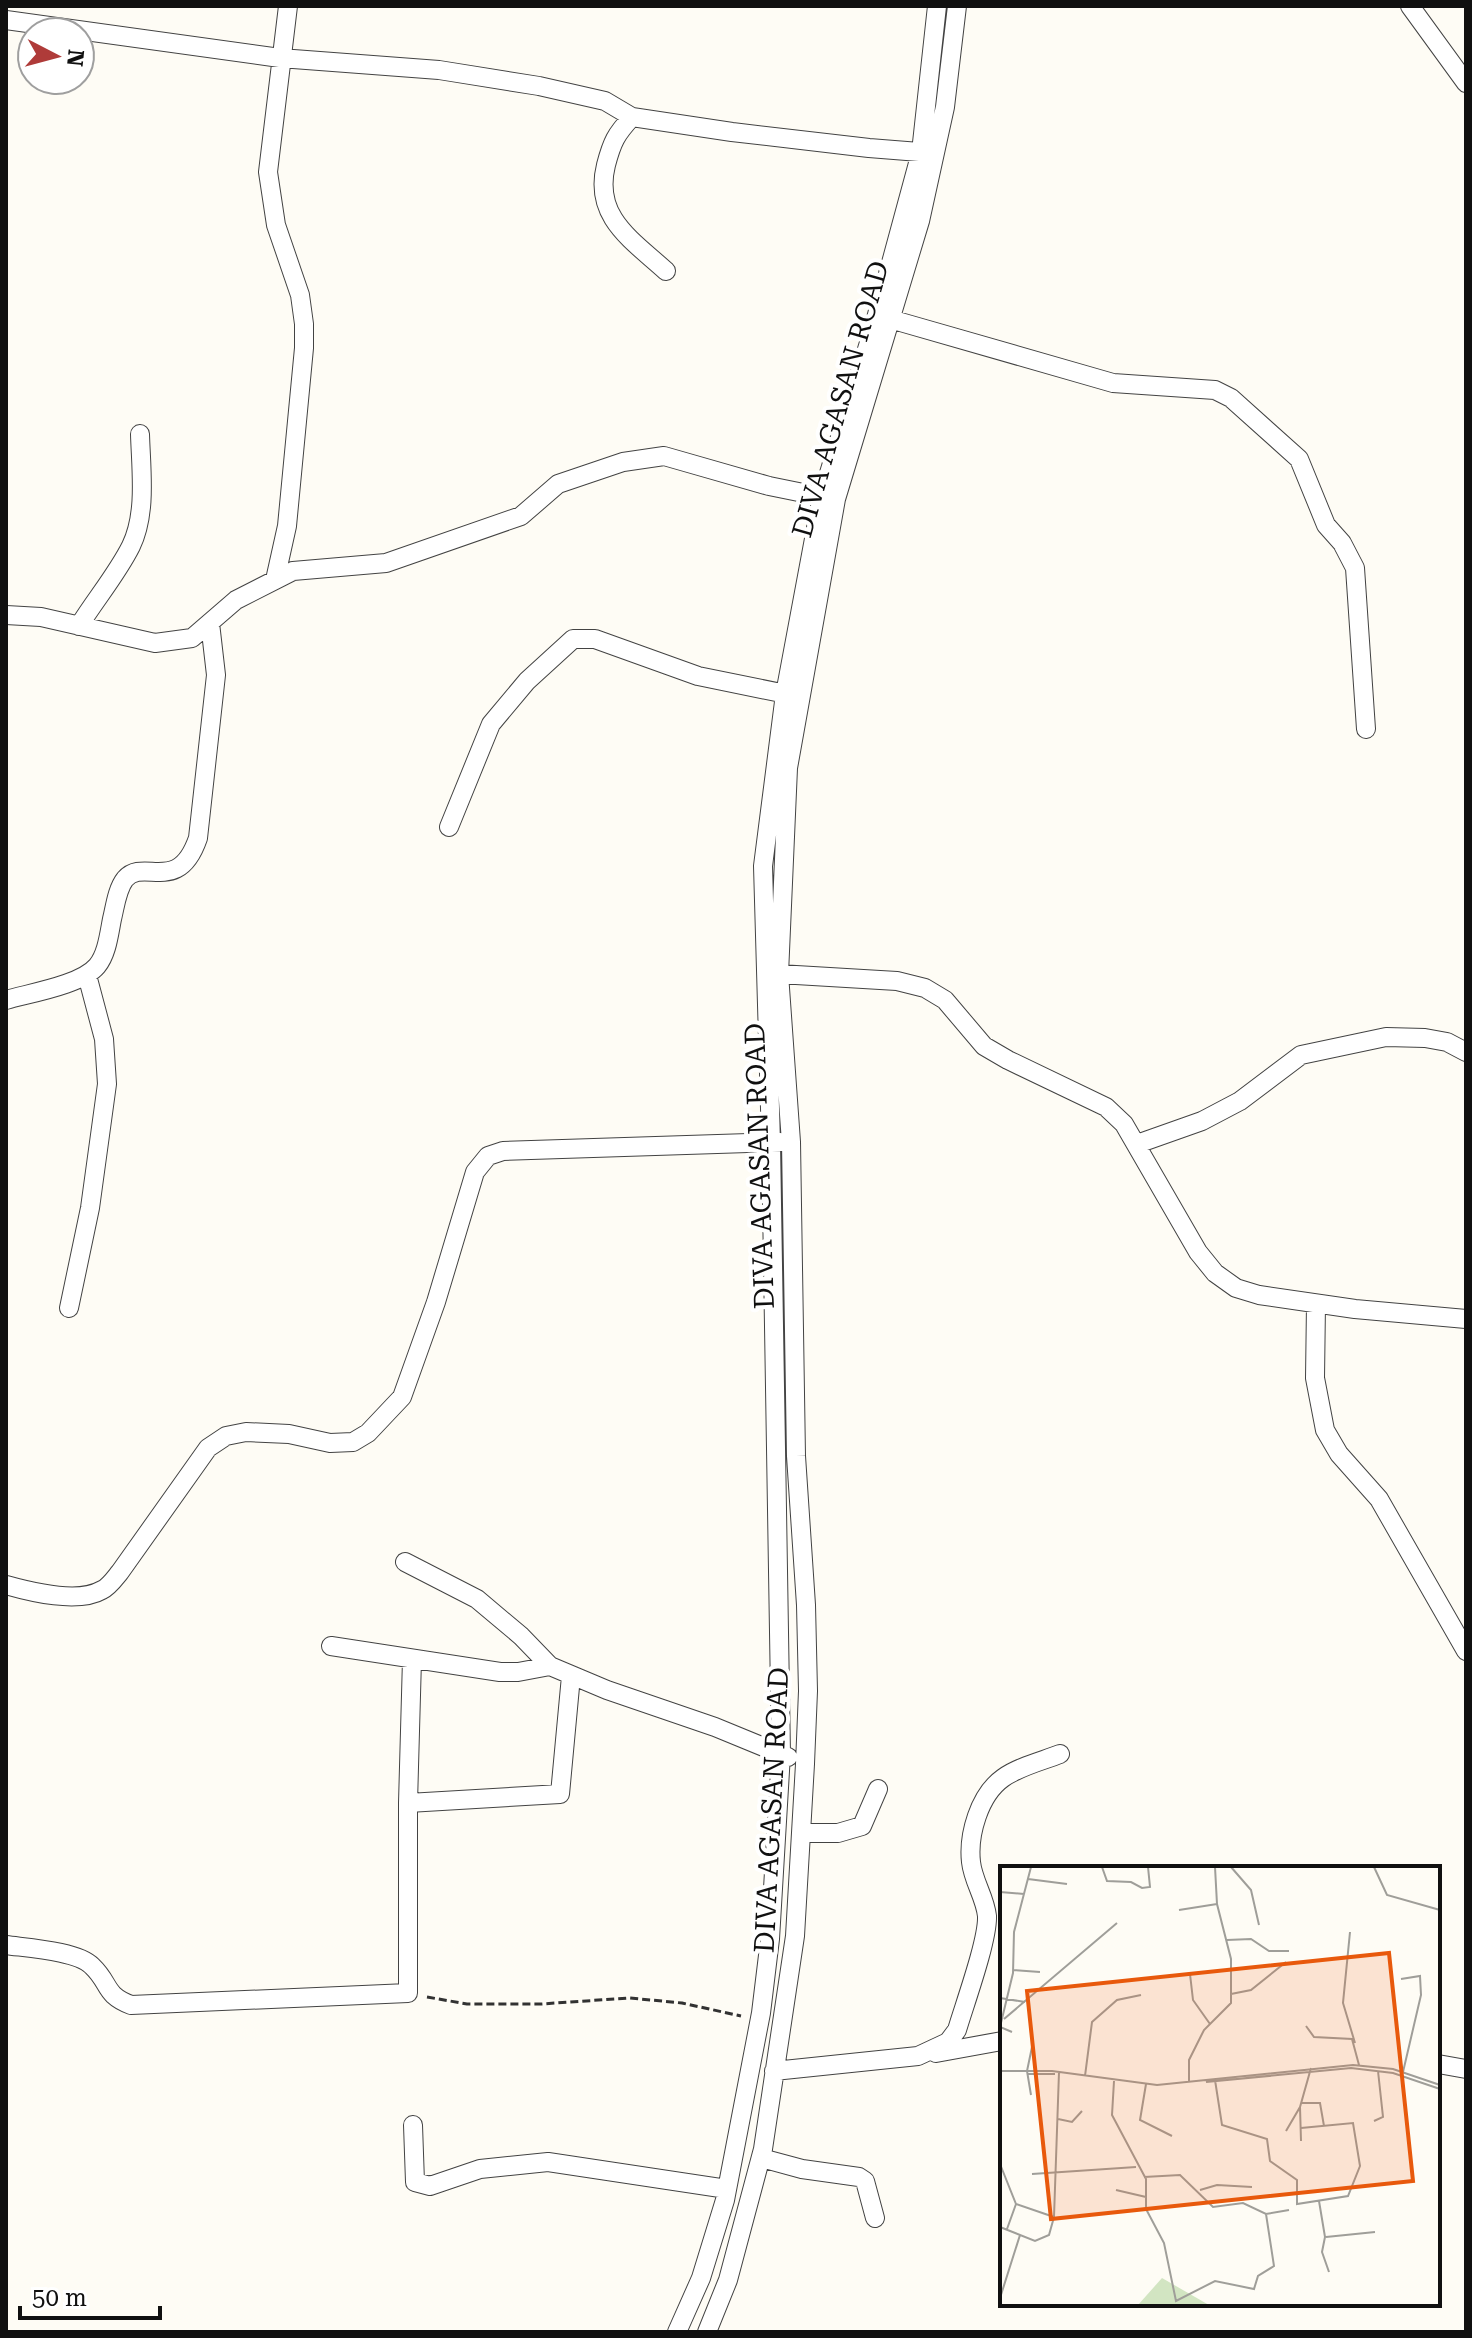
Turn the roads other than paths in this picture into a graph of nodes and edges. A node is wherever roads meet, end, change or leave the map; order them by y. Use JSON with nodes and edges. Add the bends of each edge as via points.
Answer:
{"nodes":[{"id":1,"x":288,"y":6,"type":"edge"},
{"id":2,"x":937,"y":6,"type":"edge"},
{"id":3,"x":957,"y":6,"type":"edge"},
{"id":4,"x":1410,"y":6,"type":"edge"},
{"id":5,"x":14,"y":16,"type":"edge"},
{"id":6,"x":280,"y":58,"type":"junction"},
{"id":7,"x":1466,"y":83,"type":"edge"},
{"id":8,"x":632,"y":117,"type":"junction"},
{"id":9,"x":928,"y":152,"type":"junction"},
{"id":10,"x":666,"y":271,"type":"dead end"},
{"id":11,"x":890,"y":319,"type":"junction"},
{"id":12,"x":140,"y":434,"type":"dead end"},
{"id":13,"x":829,"y":498,"type":"junction"},
{"id":14,"x":275,"y":580,"type":"junction"},
{"id":15,"x":6,"y":615,"type":"edge"},
{"id":16,"x":210,"y":623,"type":"junction"},
{"id":17,"x":79,"y":626,"type":"junction"},
{"id":18,"x":792,"y":695,"type":"junction"},
{"id":19,"x":1366,"y":729,"type":"dead end"},
{"id":20,"x":449,"y":827,"type":"dead end"},
{"id":21,"x":779,"y":974,"type":"junction"},
{"id":22,"x":87,"y":975,"type":"junction"},
{"id":23,"x":6,"y":1000,"type":"edge"},
{"id":24,"x":1466,"y":1052,"type":"edge"},
{"id":25,"x":791,"y":1142,"type":"junction"},
{"id":26,"x":771,"y":1143,"type":"junction"},
{"id":27,"x":1137,"y":1144,"type":"junction"},
{"id":28,"x":1316,"y":1304,"type":"junction"},
{"id":29,"x":69,"y":1308,"type":"dead end"},
{"id":30,"x":1466,"y":1319,"type":"edge"},
{"id":31,"x":405,"y":1562,"type":"dead end"},
{"id":32,"x":6,"y":1585,"type":"edge"},
{"id":33,"x":331,"y":1646,"type":"dead end"},
{"id":34,"x":1466,"y":1651,"type":"edge"},
{"id":35,"x":412,"y":1659,"type":"junction"},
{"id":36,"x":550,"y":1666,"type":"junction"},
{"id":37,"x":571,"y":1676,"type":"junction"},
{"id":38,"x":781,"y":1754,"type":"junction"},
{"id":39,"x":1060,"y":1754,"type":"dead end"},
{"id":40,"x":805,"y":1764,"type":"junction"},
{"id":41,"x":878,"y":1789,"type":"dead end"},
{"id":42,"x":408,"y":1803,"type":"junction"},
{"id":43,"x":801,"y":1833,"type":"junction"},
{"id":44,"x":772,"y":1893,"type":"junction"},
{"id":45,"x":797,"y":1896,"type":"junction"},
{"id":46,"x":6,"y":1945,"type":"edge"},
{"id":47,"x":1000,"y":2041,"type":"edge"},
{"id":48,"x":918,"y":2056,"type":"junction"},
{"id":49,"x":1440,"y":2064,"type":"edge"},
{"id":50,"x":1466,"y":2069,"type":"edge"},
{"id":51,"x":774,"y":2071,"type":"junction"},
{"id":52,"x":413,"y":2125,"type":"dead end"},
{"id":53,"x":761,"y":2158,"type":"junction"},
{"id":54,"x":727,"y":2189,"type":"junction"},
{"id":55,"x":875,"y":2218,"type":"dead end"},
{"id":56,"x":677,"y":2332,"type":"edge"},
{"id":57,"x":707,"y":2332,"type":"edge"}],
"edges":[{"from":1,"to":6,"type":"street"},
{"from":2,"to":9,"type":"street"},
{"from":3,"to":9,"type":"street","name":"DIVA AGASAN ROAD","via":[[945,107]]},
{"from":4,"to":7,"type":"street"},
{"from":5,"to":6,"type":"street"},
{"from":6,"to":8,"type":"street","via":[[439,70],[539,86],[605,101]]},
{"from":6,"to":14,"type":"street","via":[[268,172],[276,225],[300,295],[304,348],[287,526]]},
{"from":8,"to":9,"type":"street"},
{"from":8,"to":10,"type":"street","via":[[614,137],[601,183],[603,199],[633,243]]},
{"from":9,"to":11,"type":"street","name":"DIVA AGASAN ROAD","via":[[920,221]]},
{"from":9,"to":13,"type":"street","via":[[872,333]]},
{"from":11,"to":13,"type":"street","name":"DIVA AGASAN ROAD"},
{"from":11,"to":19,"type":"street","via":[[1113,383],[1215,390],[1231,398],[1299,459],[1326,525],[1355,568]]},
{"from":12,"to":17,"type":"street","via":[[140,508],[131,546]]},
{"from":13,"to":14,"type":"street","via":[[664,456],[623,462],[558,484],[521,516],[386,563],[293,571]]},
{"from":13,"to":18,"type":"street","name":"DIVA AGASAN ROAD"},
{"from":14,"to":16,"type":"street","via":[[236,600]]},
{"from":15,"to":17,"type":"street"},
{"from":16,"to":17,"type":"street","via":[[192,638],[155,643]]},
{"from":16,"to":22,"type":"street","via":[[216,675],[198,838],[183,865],[125,879],[105,951]]},
{"from":18,"to":20,"type":"street","via":[[698,676],[595,639],[573,639],[491,724]]},
{"from":18,"to":21,"type":"street","name":"DIVA AGASAN ROAD"},
{"from":18,"to":26,"type":"street","via":[[763,866]]},
{"from":21,"to":25,"type":"street","name":"DIVA AGASAN ROAD"},
{"from":21,"to":27,"type":"street","via":[[897,981],[925,988],[945,1000],[984,1046],[1106,1107]]},
{"from":22,"to":23,"type":"street"},
{"from":22,"to":29,"type":"street","via":[[104,1039],[107,1084]]},
{"from":24,"to":27,"type":"street","via":[[1447,1042],[1386,1037],[1301,1055],[1240,1101]]},
{"from":25,"to":26,"type":"street"},
{"from":25,"to":40,"type":"street","name":"DIVA AGASAN ROAD","via":[[796,1456],[808,1691]]},
{"from":26,"to":32,"type":"street","via":[[503,1151],[488,1156],[475,1172],[402,1397],[368,1433],[353,1442],[330,1443],[289,1434],[226,1436],[208,1448],[104,1590],[88,1596],[50,1595]]},
{"from":26,"to":38,"type":"street"},
{"from":27,"to":28,"type":"street","via":[[1215,1273],[1236,1288]]},
{"from":28,"to":30,"type":"street"},
{"from":28,"to":34,"type":"street","via":[[1315,1378],[1325,1430],[1379,1499]]},
{"from":31,"to":36,"type":"street","via":[[477,1599]]},
{"from":33,"to":35,"type":"street"},
{"from":35,"to":36,"type":"street","via":[[500,1672]]},
{"from":35,"to":42,"type":"street"},
{"from":36,"to":37,"type":"street"},
{"from":37,"to":38,"type":"street"},
{"from":37,"to":42,"type":"street","via":[[560,1794]]},
{"from":38,"to":40,"type":"street"},
{"from":38,"to":44,"type":"street"},
{"from":39,"to":48,"type":"street","via":[[1003,1778],[982,1802],[970,1861],[984,1903],[986,1931],[957,2030],[948,2042]]},
{"from":40,"to":43,"type":"street","name":"DIVA AGASAN ROAD"},
{"from":41,"to":43,"type":"street","via":[[862,1826],[838,1833]]},
{"from":42,"to":46,"type":"street","via":[[408,1993],[131,2005],[109,1993],[91,1963]]},
{"from":43,"to":45,"type":"street","name":"DIVA AGASAN ROAD"},
{"from":44,"to":45,"type":"street"},
{"from":44,"to":54,"type":"street","via":[[760,2020]]},
{"from":45,"to":51,"type":"street","name":"DIVA AGASAN ROAD"},
{"from":47,"to":48,"type":"street"},
{"from":48,"to":51,"type":"street"},
{"from":49,"to":50,"type":"street"},
{"from":51,"to":53,"type":"street","name":"DIVA AGASAN ROAD"},
{"from":52,"to":54,"type":"street","via":[[415,2182],[430,2186],[480,2169],[548,2162]]},
{"from":53,"to":55,"type":"street","via":[[859,2177],[865,2181]]},
{"from":53,"to":57,"type":"street","name":"DIVA AGASAN ROAD","via":[[728,2280]]},
{"from":54,"to":56,"type":"street","via":[[701,2278]]}]}
